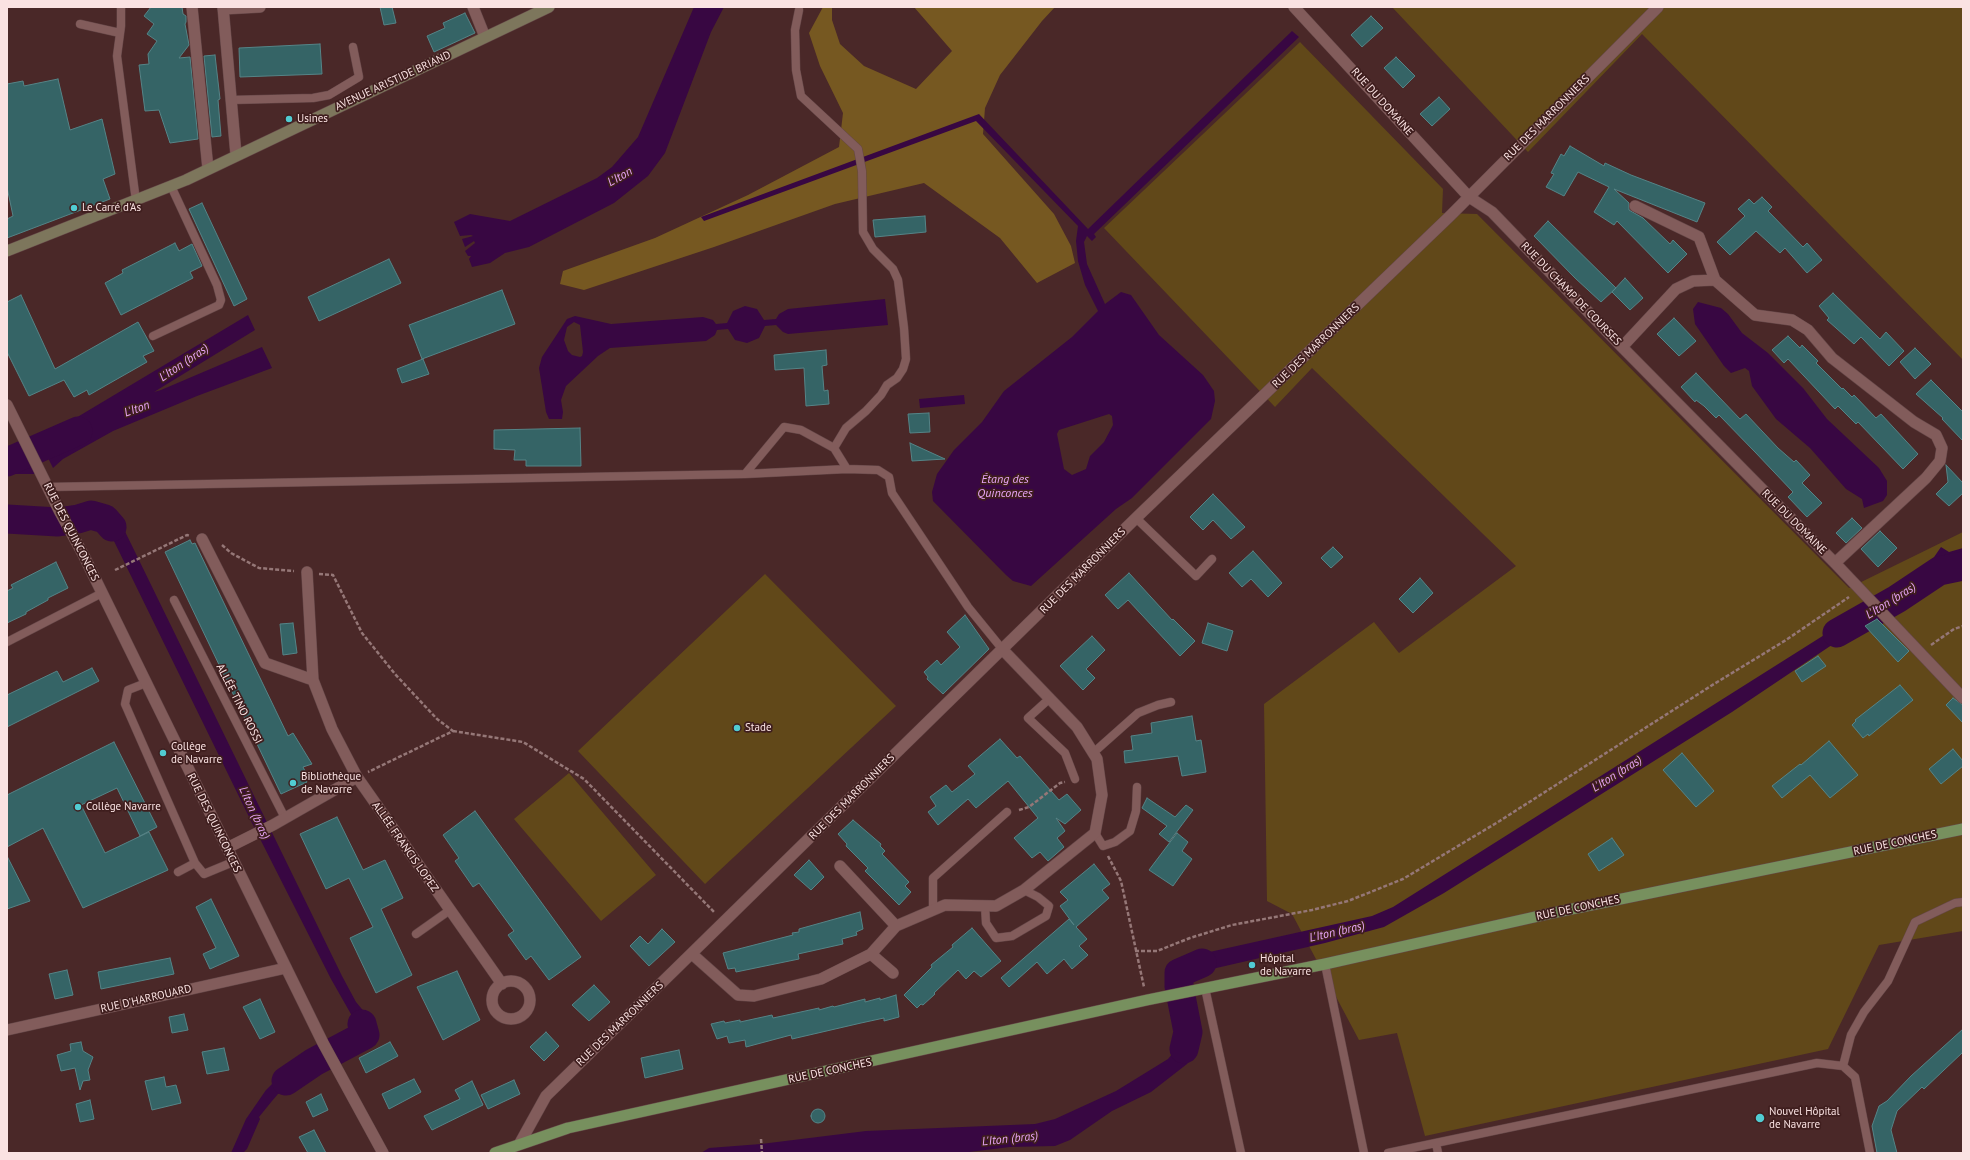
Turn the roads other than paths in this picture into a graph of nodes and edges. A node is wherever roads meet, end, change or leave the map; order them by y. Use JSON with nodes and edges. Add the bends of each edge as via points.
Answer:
{"nodes":[{"id":1,"x":121,"y":7,"type":"edge"},
{"id":2,"x":192,"y":7,"type":"edge"},
{"id":3,"x":260,"y":7,"type":"edge"},
{"id":4,"x":473,"y":7,"type":"edge"},
{"id":5,"x":549,"y":7,"type":"edge"},
{"id":6,"x":1294,"y":7,"type":"edge"},
{"id":7,"x":1658,"y":7,"type":"edge"},
{"id":8,"x":223,"y":8,"type":"edge"},
{"id":9,"x":800,"y":10,"type":"dead end"},
{"id":10,"x":80,"y":24,"type":"dead end"},
{"id":11,"x":120,"y":33,"type":"junction"},
{"id":12,"x":485,"y":37,"type":"junction"},
{"id":13,"x":353,"y":47,"type":"dead end"},
{"id":14,"x":230,"y":100,"type":"junction"},
{"id":15,"x":236,"y":155,"type":"junction"},
{"id":16,"x":208,"y":169,"type":"junction"},
{"id":17,"x":171,"y":186,"type":"junction"},
{"id":18,"x":1469,"y":197,"type":"junction"},
{"id":19,"x":136,"y":201,"type":"junction"},
{"id":20,"x":1635,"y":206,"type":"dead end"},
{"id":21,"x":7,"y":251,"type":"edge"},
{"id":22,"x":1716,"y":280,"type":"junction"},
{"id":23,"x":153,"y":336,"type":"dead end"},
{"id":24,"x":1622,"y":348,"type":"junction"},
{"id":25,"x":7,"y":405,"type":"edge"},
{"id":26,"x":834,"y":448,"type":"junction"},
{"id":27,"x":847,"y":469,"type":"junction"},
{"id":28,"x":745,"y":474,"type":"junction"},
{"id":29,"x":45,"y":482,"type":"junction"},
{"id":30,"x":1136,"y":518,"type":"junction"},
{"id":31,"x":202,"y":539,"type":"road end"},
{"id":32,"x":1212,"y":559,"type":"dead end"},
{"id":33,"x":1835,"y":563,"type":"junction"},
{"id":34,"x":307,"y":572,"type":"road end"},
{"id":35,"x":102,"y":593,"type":"junction"},
{"id":36,"x":174,"y":600,"type":"dead end"},
{"id":37,"x":7,"y":642,"type":"edge"},
{"id":38,"x":1003,"y":650,"type":"junction"},
{"id":39,"x":313,"y":680,"type":"junction"},
{"id":40,"x":146,"y":683,"type":"junction"},
{"id":41,"x":1963,"y":698,"type":"edge"},
{"id":42,"x":1049,"y":699,"type":"junction"},
{"id":43,"x":1171,"y":702,"type":"dead end"},
{"id":44,"x":1093,"y":753,"type":"junction"},
{"id":45,"x":357,"y":778,"type":"junction"},
{"id":46,"x":1075,"y":779,"type":"road end"},
{"id":47,"x":1137,"y":787,"type":"dead end"},
{"id":48,"x":1007,"y":812,"type":"road end"},
{"id":49,"x":285,"y":818,"type":"junction"},
{"id":50,"x":1963,"y":830,"type":"edge"},
{"id":51,"x":1095,"y":833,"type":"junction"},
{"id":52,"x":227,"y":848,"type":"junction"},
{"id":53,"x":233,"y":862,"type":"junction"},
{"id":54,"x":195,"y":863,"type":"junction"},
{"id":55,"x":840,"y":866,"type":"dead end"},
{"id":56,"x":178,"y":872,"type":"dead end"},
{"id":57,"x":1024,"y":890,"type":"junction"},
{"id":58,"x":1963,"y":902,"type":"edge"},
{"id":59,"x":985,"y":906,"type":"junction"},
{"id":60,"x":450,"y":910,"type":"junction"},
{"id":61,"x":933,"y":910,"type":"junction"},
{"id":62,"x":896,"y":926,"type":"junction"},
{"id":63,"x":416,"y":934,"type":"dead end"},
{"id":64,"x":692,"y":954,"type":"junction"},
{"id":65,"x":871,"y":954,"type":"junction"},
{"id":66,"x":1324,"y":964,"type":"junction"},
{"id":67,"x":286,"y":968,"type":"junction"},
{"id":68,"x":893,"y":973,"type":"dead end"},
{"id":69,"x":502,"y":984,"type":"dead end"},
{"id":70,"x":1205,"y":988,"type":"junction"},
{"id":71,"x":7,"y":1030,"type":"edge"},
{"id":72,"x":1843,"y":1066,"type":"junction"},
{"id":73,"x":520,"y":1143,"type":"junction"},
{"id":74,"x":1436,"y":1143,"type":"junction"},
{"id":75,"x":384,"y":1153,"type":"edge"},
{"id":76,"x":495,"y":1153,"type":"edge"},
{"id":77,"x":1241,"y":1153,"type":"edge"},
{"id":78,"x":1364,"y":1153,"type":"edge"},
{"id":79,"x":1388,"y":1153,"type":"edge"},
{"id":80,"x":1438,"y":1153,"type":"edge"},
{"id":81,"x":1870,"y":1153,"type":"edge"}],
"edges":[{"from":1,"to":11,"type":"lane"},
{"from":2,"to":16,"type":"street"},
{"from":3,"to":8,"type":"street"},
{"from":4,"to":12,"type":"street"},
{"from":5,"to":12,"type":"main road","name":"AVENUE ARISTIDE BRIAND"},
{"from":6,"to":18,"type":"street","name":"RUE DU DOMAINE"},
{"from":7,"to":18,"type":"street","name":"RUE DES MARRONNIERS"},
{"from":8,"to":14,"type":"street"},
{"from":9,"to":26,"type":"lane","via":[[795,30],[796,70],[801,96],[858,149],[862,171],[863,232],[873,249],[893,269],[898,280],[904,328],[906,359],[903,369],[866,411],[846,428]]},
{"from":10,"to":11,"type":"lane"},
{"from":11,"to":19,"type":"lane","via":[[117,56]]},
{"from":12,"to":15,"type":"main road","name":"AVENUE ARISTIDE BRIAND"},
{"from":13,"to":14,"type":"lane","via":[[359,77],[329,95],[313,98]]},
{"from":14,"to":15,"type":"street"},
{"from":15,"to":16,"type":"main road","name":"AVENUE ARISTIDE BRIAND"},
{"from":16,"to":17,"type":"main road","name":"AVENUE ARISTIDE BRIAND"},
{"from":17,"to":19,"type":"main road","name":"AVENUE ARISTIDE BRIAND"},
{"from":17,"to":23,"type":"lane","via":[[217,285],[221,300],[219,305]]},
{"from":18,"to":24,"type":"street","name":"RUE DU CHAMP DE COURSES","via":[[1492,212]]},
{"from":18,"to":30,"type":"street","name":"RUE DES MARRONNIERS"},
{"from":19,"to":21,"type":"main road","name":"AVENUE ARISTIDE BRIAND"},
{"from":20,"to":22,"type":"street","via":[[1699,237]]},
{"from":22,"to":24,"type":"street","name":"RUE DU CHAMP DE COURSES","via":[[1692,281],[1676,289]]},
{"from":22,"to":33,"type":"street","via":[[1754,315],[1792,320],[1808,330],[1832,358],[1914,422],[1936,435],[1942,448],[1940,461],[1926,478]]},
{"from":24,"to":33,"type":"street","name":"RUE DU DOMAINE"},
{"from":25,"to":29,"type":"street","name":"RUE DES QUINCONCES"},
{"from":26,"to":27,"type":"lane"},
{"from":26,"to":28,"type":"lane","via":[[801,430],[784,427]]},
{"from":27,"to":28,"type":"lane"},
{"from":27,"to":38,"type":"lane","via":[[878,470],[889,477],[892,493],[968,608]]},
{"from":28,"to":29,"type":"lane"},
{"from":29,"to":35,"type":"street","name":"RUE DES QUINCONCES"},
{"from":30,"to":32,"type":"lane","via":[[1196,576]]},
{"from":30,"to":38,"type":"street","name":"RUE DES MARRONNIERS"},
{"from":31,"to":39,"type":"street","via":[[265,663]]},
{"from":33,"to":41,"type":"street","name":"RUE DU DOMAINE"},
{"from":34,"to":39,"type":"street","name":"ALLÉE FRANCIS LOPEZ"},
{"from":35,"to":37,"type":"lane"},
{"from":35,"to":40,"type":"street","name":"RUE DES QUINCONCES"},
{"from":36,"to":49,"type":"lane","name":"ALLÉE TINO ROSSI"},
{"from":38,"to":42,"type":"street"},
{"from":38,"to":64,"type":"street","name":"RUE DES MARRONNIERS"},
{"from":39,"to":45,"type":"street","name":"ALLÉE FRANCIS LOPEZ","via":[[332,729]]},
{"from":40,"to":52,"type":"street","name":"RUE DES QUINCONCES"},
{"from":40,"to":54,"type":"lane","via":[[128,690],[125,704]]},
{"from":42,"to":44,"type":"street","via":[[1077,727]]},
{"from":42,"to":46,"type":"lane","via":[[1028,718],[1065,753]]},
{"from":43,"to":44,"type":"lane","via":[[1138,713]]},
{"from":44,"to":51,"type":"street","via":[[1097,759],[1102,795]]},
{"from":45,"to":49,"type":"street"},
{"from":45,"to":60,"type":"street","name":"ALLÉE FRANCIS LOPEZ"},
{"from":47,"to":51,"type":"lane","via":[[1136,811],[1130,831],[1115,842],[1104,846]]},
{"from":48,"to":61,"type":"lane","via":[[933,878]]},
{"from":49,"to":52,"type":"street"},
{"from":50,"to":66,"type":"main road","name":"RUE DE CONCHES","via":[[1548,914]]},
{"from":51,"to":57,"type":"street"},
{"from":52,"to":53,"type":"street","name":"RUE DES QUINCONCES"},
{"from":53,"to":54,"type":"lane","via":[[204,874]]},
{"from":53,"to":67,"type":"street","name":"RUE DES QUINCONCES"},
{"from":54,"to":56,"type":"lane"},
{"from":55,"to":62,"type":"street"},
{"from":57,"to":59,"type":"street","via":[[996,906]]},
{"from":57,"to":59,"type":"lane","via":[[1049,906],[1046,916],[1012,936],[996,938],[986,923]]},
{"from":58,"to":72,"type":"lane","via":[[1955,903],[1915,922],[1888,981],[1864,1012],[1851,1035]]},
{"from":59,"to":61,"type":"street","via":[[945,905]]},
{"from":60,"to":63,"type":"lane"},
{"from":60,"to":69,"type":"street","name":"ALLÉE FRANCIS LOPEZ"},
{"from":61,"to":62,"type":"street"},
{"from":62,"to":65,"type":"street"},
{"from":64,"to":65,"type":"street","via":[[738,995],[754,996],[821,979]]},
{"from":64,"to":73,"type":"street","name":"RUE DES MARRONNIERS","via":[[546,1096]]},
{"from":65,"to":68,"type":"street"},
{"from":66,"to":70,"type":"main road","name":"RUE DE CONCHES"},
{"from":66,"to":78,"type":"lane"},
{"from":67,"to":71,"type":"street","name":"RUE D'HARROUARD"},
{"from":67,"to":75,"type":"street","name":"RUE DES QUINCONCES","via":[[333,1064]]},
{"from":70,"to":73,"type":"main road","name":"RUE DE CONCHES","via":[[568,1128]]},
{"from":70,"to":77,"type":"lane"},
{"from":72,"to":74,"type":"lane","via":[[1817,1063]]},
{"from":72,"to":81,"type":"lane","via":[[1855,1077]]},
{"from":73,"to":76,"type":"main road","name":"RUE DE CONCHES"},
{"from":74,"to":79,"type":"lane"},
{"from":74,"to":80,"type":"lane"}]}
